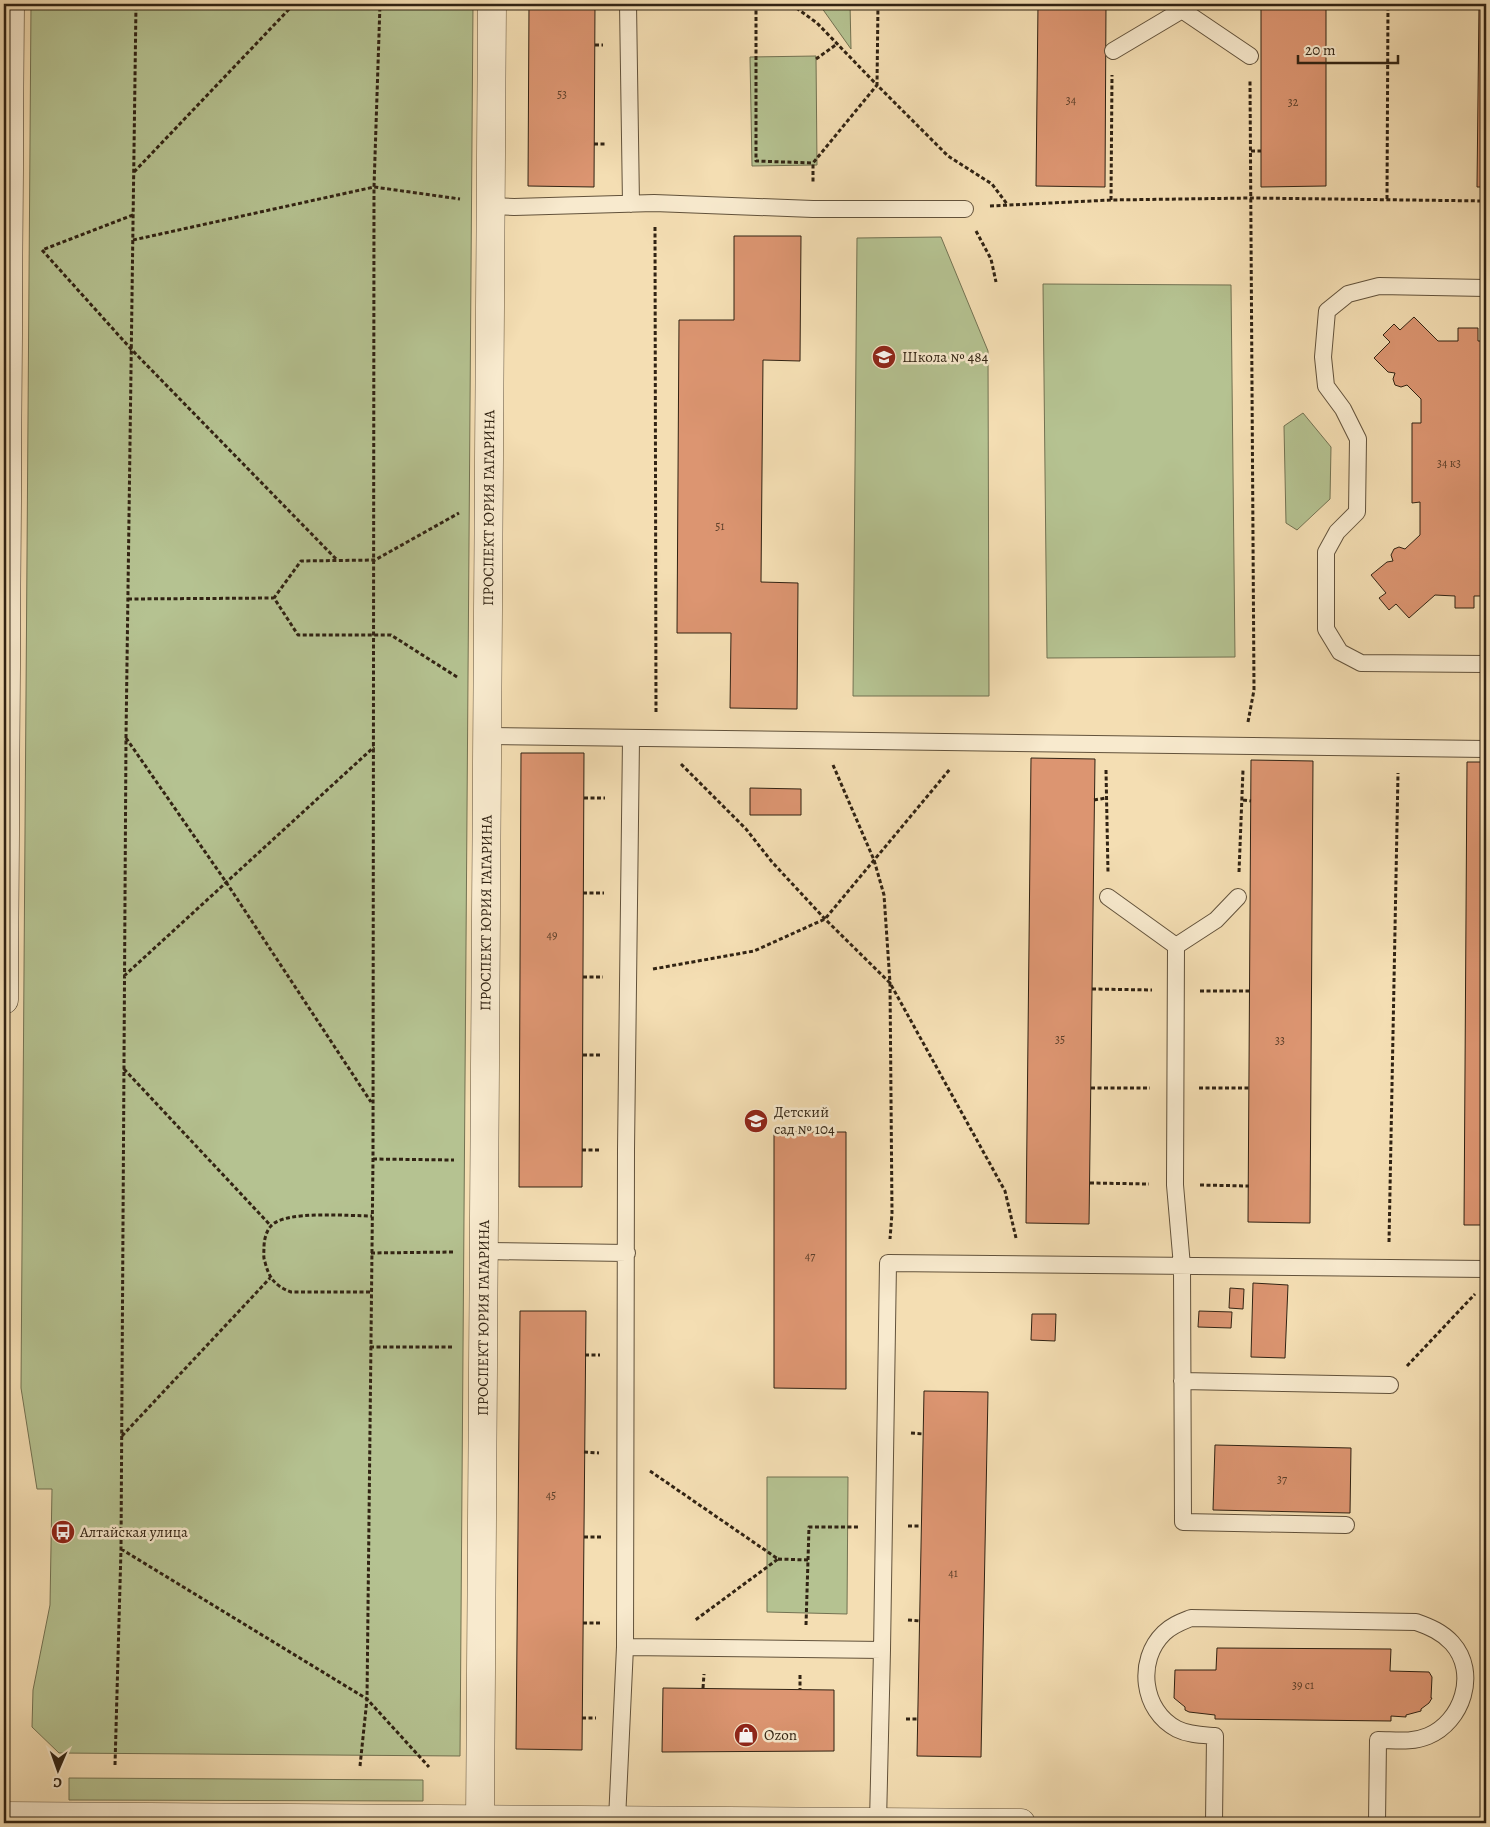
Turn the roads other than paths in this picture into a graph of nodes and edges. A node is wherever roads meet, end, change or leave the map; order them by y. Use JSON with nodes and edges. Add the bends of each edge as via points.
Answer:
{"nodes":[{"id":1,"x":10,"y":4,"type":"edge"},
{"id":2,"x":492,"y":4,"type":"edge"},
{"id":3,"x":628,"y":4,"type":"edge"},
{"id":4,"x":1182,"y":7,"type":"edge"},
{"id":5,"x":1113,"y":51,"type":"road end"},
{"id":6,"x":1250,"y":56,"type":"road end"},
{"id":7,"x":631,"y":204,"type":"junction"},
{"id":8,"x":491,"y":206,"type":"junction"},
{"id":9,"x":965,"y":209,"type":"road end"},
{"id":10,"x":1486,"y":288,"type":"edge"},
{"id":11,"x":5,"y":321,"type":"edge"},
{"id":12,"x":5,"y":492,"type":"edge"},
{"id":13,"x":1486,"y":664,"type":"edge"},
{"id":14,"x":488,"y":736,"type":"junction"},
{"id":15,"x":631,"y":739,"type":"junction"},
{"id":16,"x":1486,"y":749,"type":"edge"},
{"id":17,"x":1108,"y":897,"type":"road end"},
{"id":18,"x":1238,"y":897,"type":"road end"},
{"id":19,"x":1176,"y":946,"type":"junction"},
{"id":20,"x":4,"y":1000,"type":"edge"},
{"id":21,"x":483,"y":1251,"type":"junction"},
{"id":22,"x":627,"y":1253,"type":"junction"},
{"id":23,"x":1182,"y":1266,"type":"junction"},
{"id":24,"x":1486,"y":1269,"type":"edge"},
{"id":25,"x":1182,"y":1381,"type":"junction"},
{"id":26,"x":1390,"y":1385,"type":"dead end"},
{"id":27,"x":1346,"y":1526,"type":"dead end"},
{"id":28,"x":625,"y":1647,"type":"junction"},
{"id":29,"x":882,"y":1650,"type":"junction"},
{"id":30,"x":4,"y":1816,"type":"edge"},
{"id":31,"x":616,"y":1820,"type":"junction"},
{"id":32,"x":480,"y":1821,"type":"edge"},
{"id":33,"x":894,"y":1822,"type":"edge"},
{"id":34,"x":1021,"y":1823,"type":"edge"},
{"id":35,"x":1214,"y":1823,"type":"edge"},
{"id":36,"x":1377,"y":1823,"type":"edge"}],
"edges":[{"from":1,"to":11,"type":"street"},
{"from":2,"to":8,"type":"street","name":"ПРОСПЕКТ ЮРИЯ ГАГАРИНА"},
{"from":3,"to":7,"type":"lane"},
{"from":4,"to":5,"type":"lane"},
{"from":4,"to":6,"type":"lane"},
{"from":7,"to":8,"type":"lane"},
{"from":7,"to":9,"type":"lane"},
{"from":8,"to":14,"type":"street","name":"ПРОСПЕКТ ЮРИЯ ГАГАРИНА"},
{"from":10,"to":13,"type":"lane","via":[[1379,286],[1348,294],[1327,312],[1323,357],[1326,386],[1343,409],[1358,439],[1357,512],[1337,532],[1326,552],[1326,629],[1340,652],[1361,663]]},
{"from":11,"to":12,"type":"street"},
{"from":12,"to":20,"type":"street"},
{"from":14,"to":15,"type":"lane"},
{"from":14,"to":21,"type":"street","name":"ПРОСПЕКТ ЮРИЯ ГАГАРИНА"},
{"from":15,"to":16,"type":"lane"},
{"from":15,"to":22,"type":"lane"},
{"from":17,"to":19,"type":"lane"},
{"from":18,"to":19,"type":"lane","via":[[1216,920]]},
{"from":19,"to":23,"type":"lane","via":[[1175,1185]]},
{"from":21,"to":22,"type":"lane"},
{"from":21,"to":32,"type":"street","name":"ПРОСПЕКТ ЮРИЯ ГАГАРИНА"},
{"from":22,"to":28,"type":"lane"},
{"from":23,"to":24,"type":"lane"},
{"from":23,"to":25,"type":"lane"},
{"from":23,"to":29,"type":"lane","via":[[888,1263]]},
{"from":25,"to":26,"type":"lane"},
{"from":25,"to":27,"type":"lane","via":[[1183,1522]]},
{"from":28,"to":29,"type":"lane"},
{"from":28,"to":31,"type":"lane"},
{"from":29,"to":33,"type":"lane"},
{"from":30,"to":32,"type":"street"},
{"from":31,"to":32,"type":"street"},
{"from":31,"to":33,"type":"street"},
{"from":33,"to":34,"type":"street"},
{"from":35,"to":36,"type":"lane","via":[[1215,1736],[1176,1729],[1154,1706],[1147,1691],[1148,1660],[1154,1646],[1176,1623],[1191,1618],[1416,1622],[1443,1634],[1454,1645],[1465,1672],[1465,1687],[1453,1717],[1426,1737],[1378,1740]]}]}
